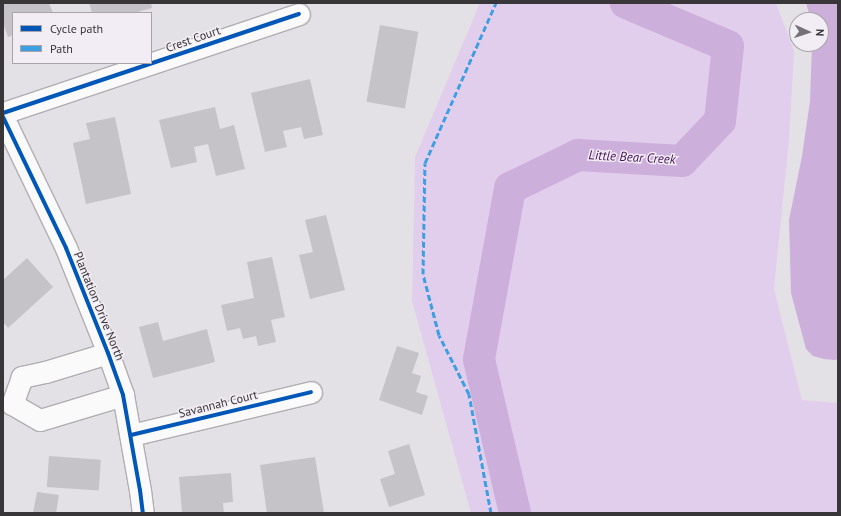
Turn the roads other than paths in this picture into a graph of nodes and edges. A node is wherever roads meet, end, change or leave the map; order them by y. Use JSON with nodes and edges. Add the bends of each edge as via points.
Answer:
{"nodes":[{"id":1,"x":299,"y":14,"type":"dead end"},
{"id":2,"x":152,"y":63,"type":"edge"},
{"id":3,"x":150,"y":64,"type":"edge"},
{"id":4,"x":3,"y":113,"type":"edge"},
{"id":5,"x":3,"y":117,"type":"edge"},
{"id":6,"x":108,"y":353,"type":"junction"},
{"id":7,"x":311,"y":392,"type":"dead end"},
{"id":8,"x":123,"y":395,"type":"junction"},
{"id":9,"x":131,"y":435,"type":"junction"},
{"id":10,"x":143,"y":513,"type":"edge"}],
"edges":[{"from":1,"to":2,"type":"street","name":"Crest Court"},
{"from":3,"to":4,"type":"street","name":"Crest Court"},
{"from":5,"to":6,"type":"street","name":"Plantation Drive North","via":[[66,248]]},
{"from":6,"to":8,"type":"street","name":"Plantation Drive North"},
{"from":6,"to":8,"type":"street","via":[[22,377],[12,404],[40,420]]},
{"from":7,"to":9,"type":"street","name":"Savannah Court"},
{"from":8,"to":9,"type":"street","name":"Plantation Drive North"},
{"from":9,"to":10,"type":"street","name":"Plantation Drive North"}]}
